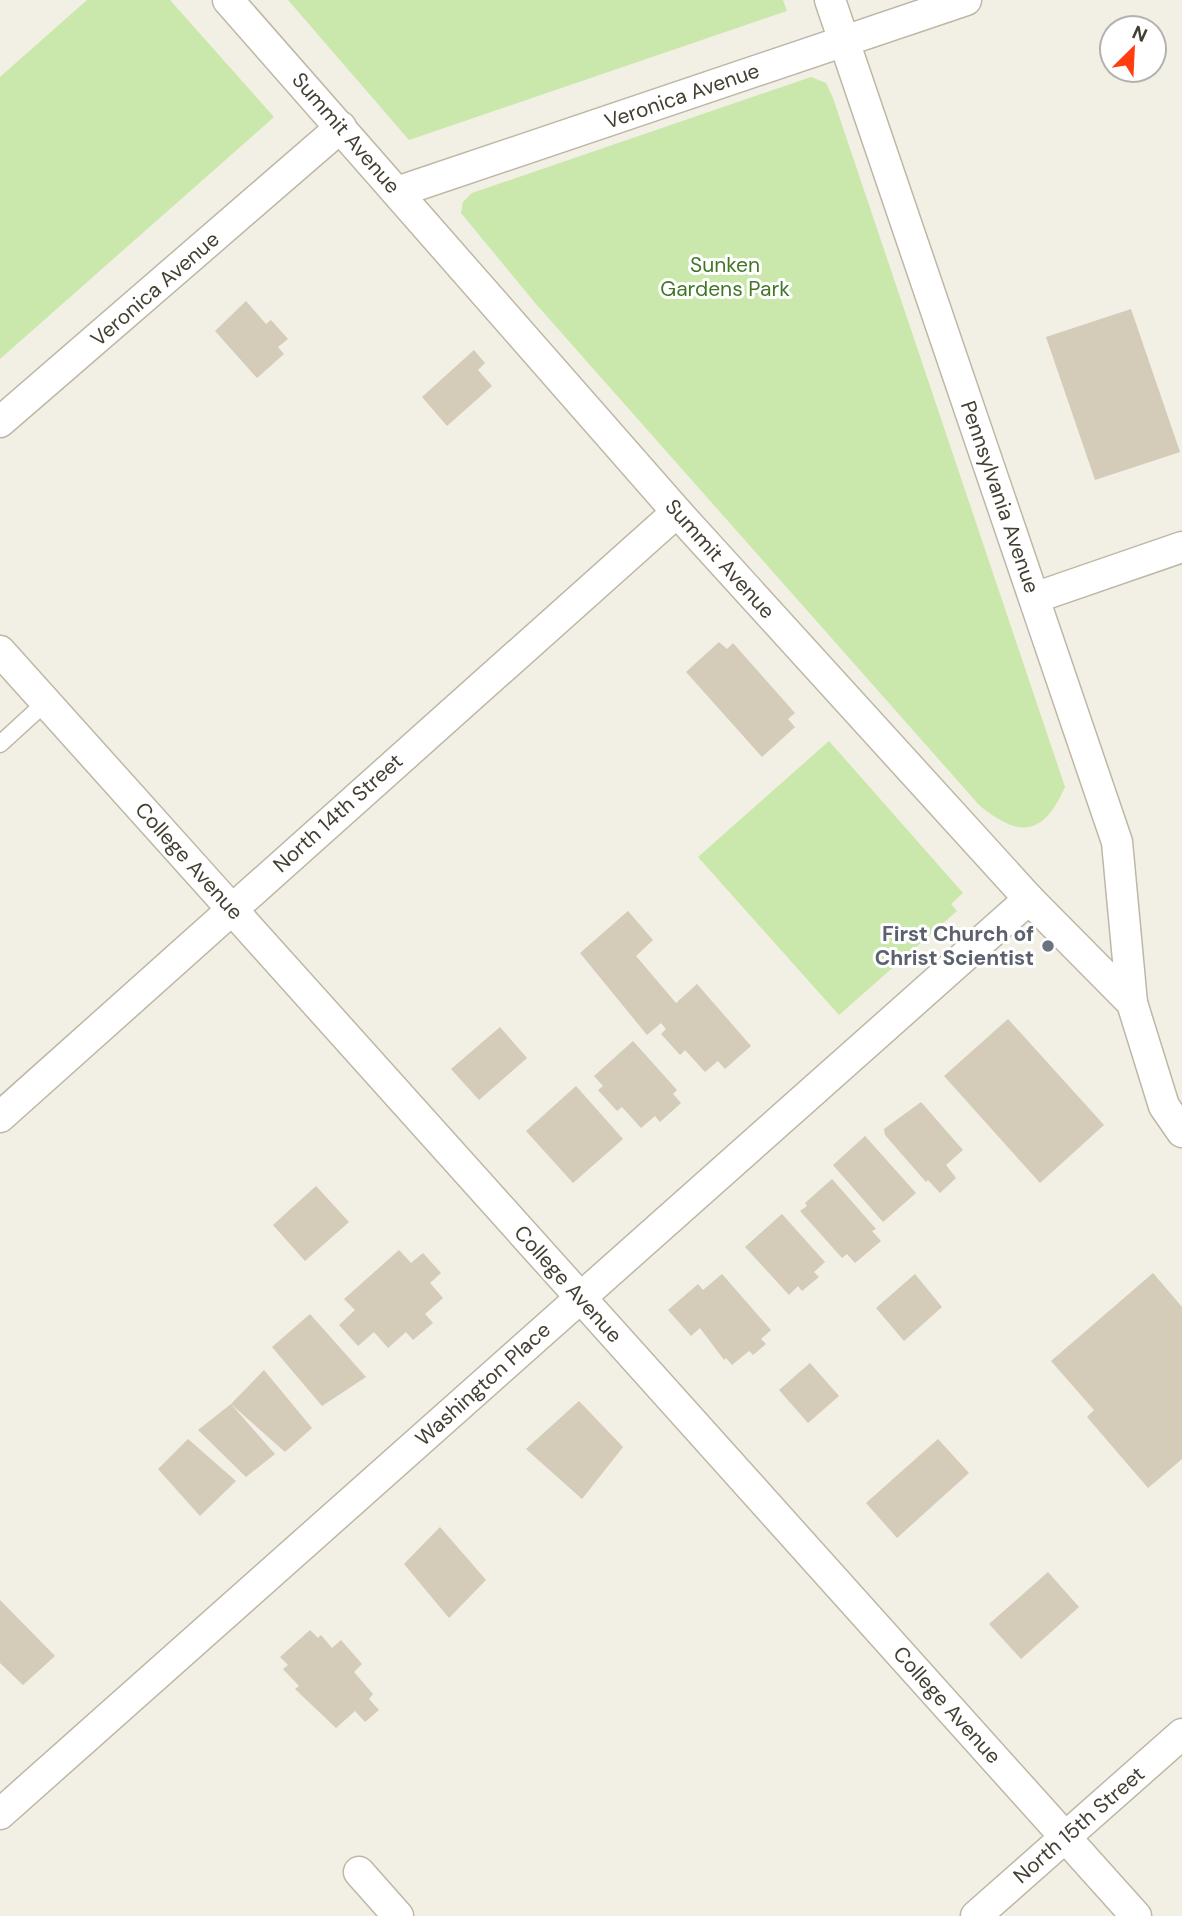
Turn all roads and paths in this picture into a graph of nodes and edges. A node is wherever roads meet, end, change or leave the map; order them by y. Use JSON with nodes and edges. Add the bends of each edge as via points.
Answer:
{"nodes":[{"id":1,"x":228,"y":0,"type":"edge"},
{"id":2,"x":830,"y":0,"type":"edge"},
{"id":3,"x":966,"y":0,"type":"edge"},
{"id":4,"x":844,"y":41,"type":"junction"},
{"id":5,"x":341,"y":127,"type":"junction"},
{"id":6,"x":397,"y":191,"type":"junction"},
{"id":7,"x":0,"y":422,"type":"edge"},
{"id":8,"x":677,"y":512,"type":"junction"},
{"id":9,"x":1182,"y":547,"type":"edge"},
{"id":10,"x":1034,"y":597,"type":"junction"},
{"id":11,"x":0,"y":651,"type":"edge"},
{"id":12,"x":46,"y":702,"type":"junction"},
{"id":13,"x":0,"y":744,"type":"edge"},
{"id":14,"x":1029,"y":898,"type":"junction"},
{"id":15,"x":232,"y":908,"type":"junction"},
{"id":16,"x":1132,"y":1003,"type":"junction"},
{"id":17,"x":0,"y":1117,"type":"edge"},
{"id":18,"x":1182,"y":1132,"type":"edge"},
{"id":19,"x":580,"y":1298,"type":"junction"},
{"id":20,"x":1182,"y":1734,"type":"edge"},
{"id":21,"x":0,"y":1814,"type":"edge"},
{"id":22,"x":1065,"y":1837,"type":"junction"},
{"id":23,"x":359,"y":1872,"type":"dead end"},
{"id":24,"x":398,"y":1916,"type":"edge"},
{"id":25,"x":976,"y":1916,"type":"edge"},
{"id":26,"x":1136,"y":1916,"type":"edge"}],
"edges":[{"from":1,"to":5,"type":"street","name":"Summit Avenue"},
{"from":2,"to":4,"type":"street","name":"Pennsylvania Avenue"},
{"from":3,"to":4,"type":"street","name":"Veronica Avenue"},
{"from":4,"to":6,"type":"street","name":"Veronica Avenue"},
{"from":4,"to":10,"type":"street","name":"Pennsylvania Avenue"},
{"from":5,"to":6,"type":"street","name":"Summit Avenue"},
{"from":5,"to":7,"type":"street","name":"Veronica Avenue"},
{"from":6,"to":8,"type":"street","name":"Summit Avenue"},
{"from":8,"to":14,"type":"street","name":"Summit Avenue"},
{"from":8,"to":15,"type":"street","name":"North 14th Street"},
{"from":9,"to":10,"type":"street"},
{"from":10,"to":16,"type":"street","name":"Pennsylvania Avenue","via":[[1117,842]]},
{"from":11,"to":12,"type":"street","name":"College Avenue"},
{"from":12,"to":13,"type":"lane"},
{"from":12,"to":15,"type":"street","name":"College Avenue"},
{"from":14,"to":16,"type":"street","name":"Summit Avenue"},
{"from":14,"to":19,"type":"street","name":"Washington Place"},
{"from":15,"to":17,"type":"street","name":"North 14th Street"},
{"from":15,"to":19,"type":"street","name":"College Avenue"},
{"from":16,"to":18,"type":"street","name":"Summit Avenue","via":[[1164,1106]]},
{"from":19,"to":21,"type":"street","name":"Washington Place"},
{"from":19,"to":22,"type":"street","name":"College Avenue"},
{"from":20,"to":22,"type":"street","name":"North 15th Street"},
{"from":22,"to":25,"type":"street","name":"North 15th Street"},
{"from":22,"to":26,"type":"street","name":"College Avenue"},
{"from":23,"to":24,"type":"street"}]}
